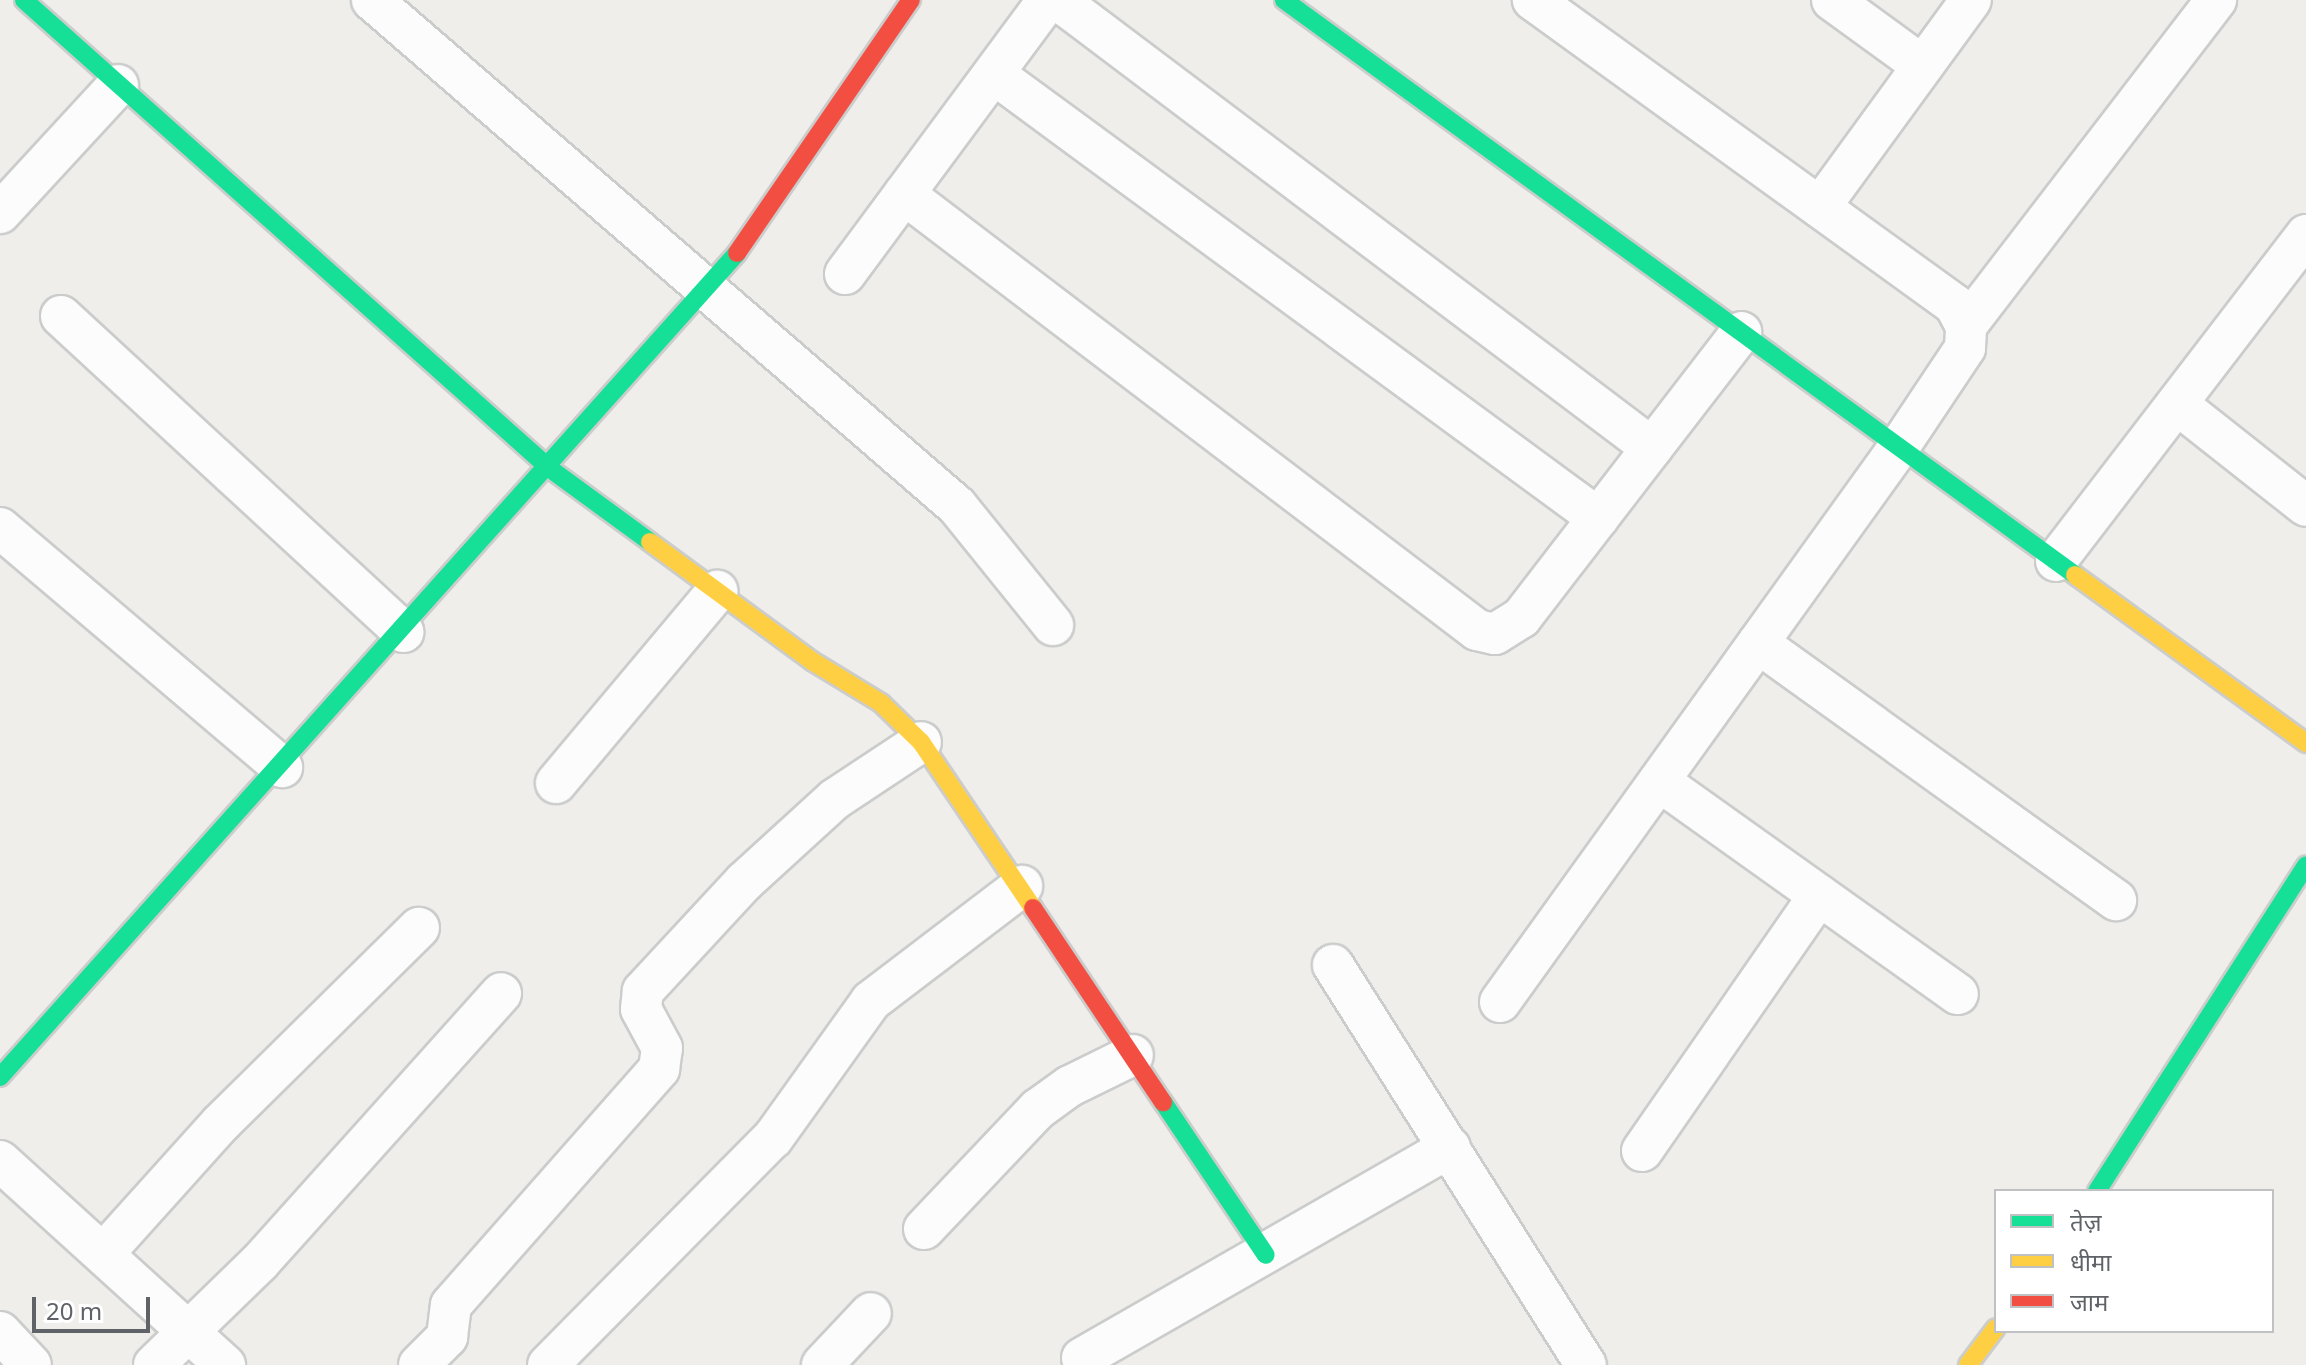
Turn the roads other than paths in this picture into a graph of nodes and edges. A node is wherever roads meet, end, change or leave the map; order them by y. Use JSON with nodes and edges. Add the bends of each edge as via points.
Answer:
{"nodes":[{"id":1,"x":24,"y":0,"type":"edge"},
{"id":2,"x":372,"y":0,"type":"edge"},
{"id":3,"x":911,"y":0,"type":"edge"},
{"id":4,"x":1048,"y":0,"type":"edge"},
{"id":5,"x":1058,"y":0,"type":"edge"},
{"id":6,"x":1284,"y":0,"type":"edge"},
{"id":7,"x":1533,"y":0,"type":"edge"},
{"id":8,"x":1832,"y":0,"type":"edge"},
{"id":9,"x":1971,"y":0,"type":"edge"},
{"id":10,"x":2216,"y":0,"type":"edge"},
{"id":11,"x":1923,"y":66,"type":"junction"},
{"id":12,"x":994,"y":74,"type":"junction"},
{"id":13,"x":118,"y":85,"type":"junction"},
{"id":14,"x":904,"y":194,"type":"junction"},
{"id":15,"x":1820,"y":207,"type":"junction"},
{"id":16,"x":0,"y":213,"type":"edge"},
{"id":17,"x":2306,"y":235,"type":"edge"},
{"id":18,"x":845,"y":274,"type":"dead end"},
{"id":19,"x":2293,"y":278,"type":"edge"},
{"id":20,"x":705,"y":290,"type":"junction"},
{"id":21,"x":61,"y":316,"type":"dead end"},
{"id":22,"x":1966,"y":326,"type":"junction"},
{"id":23,"x":1741,"y":332,"type":"junction"},
{"id":24,"x":2177,"y":404,"type":"junction"},
{"id":25,"x":1899,"y":447,"type":"junction"},
{"id":26,"x":1652,"y":448,"type":"junction"},
{"id":27,"x":549,"y":468,"type":"junction"},
{"id":28,"x":2306,"y":506,"type":"edge"},
{"id":29,"x":1598,"y":518,"type":"junction"},
{"id":30,"x":0,"y":528,"type":"edge"},
{"id":31,"x":2056,"y":561,"type":"junction"},
{"id":32,"x":717,"y":591,"type":"junction"},
{"id":33,"x":1053,"y":625,"type":"dead end"},
{"id":34,"x":404,"y":632,"type":"junction"},
{"id":35,"x":1758,"y":643,"type":"junction"},
{"id":36,"x":921,"y":742,"type":"junction"},
{"id":37,"x":2306,"y":743,"type":"edge"},
{"id":38,"x":282,"y":767,"type":"junction"},
{"id":39,"x":1659,"y":781,"type":"junction"},
{"id":40,"x":556,"y":783,"type":"dead end"},
{"id":41,"x":2306,"y":865,"type":"edge"},
{"id":42,"x":1022,"y":886,"type":"junction"},
{"id":43,"x":1819,"y":895,"type":"junction"},
{"id":44,"x":2116,"y":900,"type":"dead end"},
{"id":45,"x":419,"y":928,"type":"dead end"},
{"id":46,"x":1333,"y":965,"type":"dead end"},
{"id":47,"x":501,"y":993,"type":"dead end"},
{"id":48,"x":1958,"y":994,"type":"dead end"},
{"id":49,"x":1500,"y":1002,"type":"dead end"},
{"id":50,"x":1133,"y":1055,"type":"junction"},
{"id":51,"x":0,"y":1077,"type":"edge"},
{"id":52,"x":1450,"y":1147,"type":"junction"},
{"id":53,"x":1642,"y":1151,"type":"dead end"},
{"id":54,"x":0,"y":1161,"type":"edge"},
{"id":55,"x":2098,"y":1189,"type":"edge"},
{"id":56,"x":924,"y":1229,"type":"dead end"},
{"id":57,"x":103,"y":1254,"type":"junction"},
{"id":58,"x":1266,"y":1255,"type":"junction"},
{"id":59,"x":871,"y":1313,"type":"dead end"},
{"id":60,"x":1994,"y":1331,"type":"edge"},
{"id":61,"x":0,"y":1332,"type":"edge"},
{"id":62,"x":190,"y":1333,"type":"junction"},
{"id":63,"x":1082,"y":1358,"type":"dead end"},
{"id":64,"x":31,"y":1365,"type":"edge"},
{"id":65,"x":154,"y":1365,"type":"edge"},
{"id":66,"x":225,"y":1365,"type":"edge"},
{"id":67,"x":419,"y":1365,"type":"edge"},
{"id":68,"x":548,"y":1365,"type":"edge"},
{"id":69,"x":822,"y":1365,"type":"edge"},
{"id":70,"x":1586,"y":1365,"type":"edge"},
{"id":71,"x":1968,"y":1365,"type":"edge"}],
"edges":[{"from":1,"to":13,"type":"street"},
{"from":2,"to":20,"type":"street"},
{"from":3,"to":20,"type":"street","via":[[756,232]]},
{"from":4,"to":12,"type":"street"},
{"from":5,"to":26,"type":"street"},
{"from":6,"to":23,"type":"street"},
{"from":7,"to":15,"type":"street"},
{"from":8,"to":11,"type":"street"},
{"from":9,"to":11,"type":"street"},
{"from":10,"to":22,"type":"street"},
{"from":11,"to":15,"type":"street"},
{"from":12,"to":14,"type":"street"},
{"from":12,"to":29,"type":"street"},
{"from":13,"to":16,"type":"street"},
{"from":13,"to":27,"type":"street"},
{"from":14,"to":18,"type":"street"},
{"from":14,"to":29,"type":"street","via":[[1477,630],[1495,634],[1521,618]]},
{"from":15,"to":22,"type":"street","via":[[1955,305]]},
{"from":17,"to":19,"type":"street"},
{"from":19,"to":24,"type":"street"},
{"from":20,"to":27,"type":"street"},
{"from":20,"to":33,"type":"street","via":[[957,506]]},
{"from":21,"to":34,"type":"street"},
{"from":22,"to":25,"type":"street","via":[[1965,348]]},
{"from":23,"to":25,"type":"street"},
{"from":23,"to":26,"type":"street"},
{"from":24,"to":28,"type":"street"},
{"from":24,"to":31,"type":"street"},
{"from":25,"to":31,"type":"street"},
{"from":25,"to":35,"type":"street"},
{"from":26,"to":29,"type":"street"},
{"from":27,"to":32,"type":"street"},
{"from":27,"to":34,"type":"street"},
{"from":30,"to":38,"type":"street"},
{"from":31,"to":37,"type":"street"},
{"from":32,"to":36,"type":"street","via":[[812,661],[881,703]]},
{"from":32,"to":40,"type":"street"},
{"from":34,"to":38,"type":"street"},
{"from":35,"to":39,"type":"street"},
{"from":35,"to":44,"type":"street"},
{"from":36,"to":42,"type":"street"},
{"from":36,"to":67,"type":"street","via":[[835,799],[744,882],[643,991],[641,1009],[662,1048],[659,1069],[451,1305],[447,1337]]},
{"from":38,"to":51,"type":"street"},
{"from":39,"to":43,"type":"street"},
{"from":39,"to":49,"type":"street"},
{"from":41,"to":55,"type":"street"},
{"from":42,"to":50,"type":"street"},
{"from":42,"to":68,"type":"street","via":[[871,1001],[773,1138]]},
{"from":43,"to":48,"type":"street"},
{"from":43,"to":53,"type":"street"},
{"from":45,"to":57,"type":"street","via":[[221,1123]]},
{"from":46,"to":52,"type":"street"},
{"from":47,"to":62,"type":"street"},
{"from":50,"to":56,"type":"street","via":[[1070,1086],[1038,1109]]},
{"from":50,"to":58,"type":"street"},
{"from":52,"to":58,"type":"street"},
{"from":52,"to":70,"type":"street"},
{"from":54,"to":57,"type":"street"},
{"from":57,"to":62,"type":"street"},
{"from":58,"to":63,"type":"street"},
{"from":59,"to":69,"type":"street"},
{"from":60,"to":71,"type":"street"},
{"from":61,"to":64,"type":"street"},
{"from":62,"to":65,"type":"street"},
{"from":62,"to":66,"type":"street"}]}
